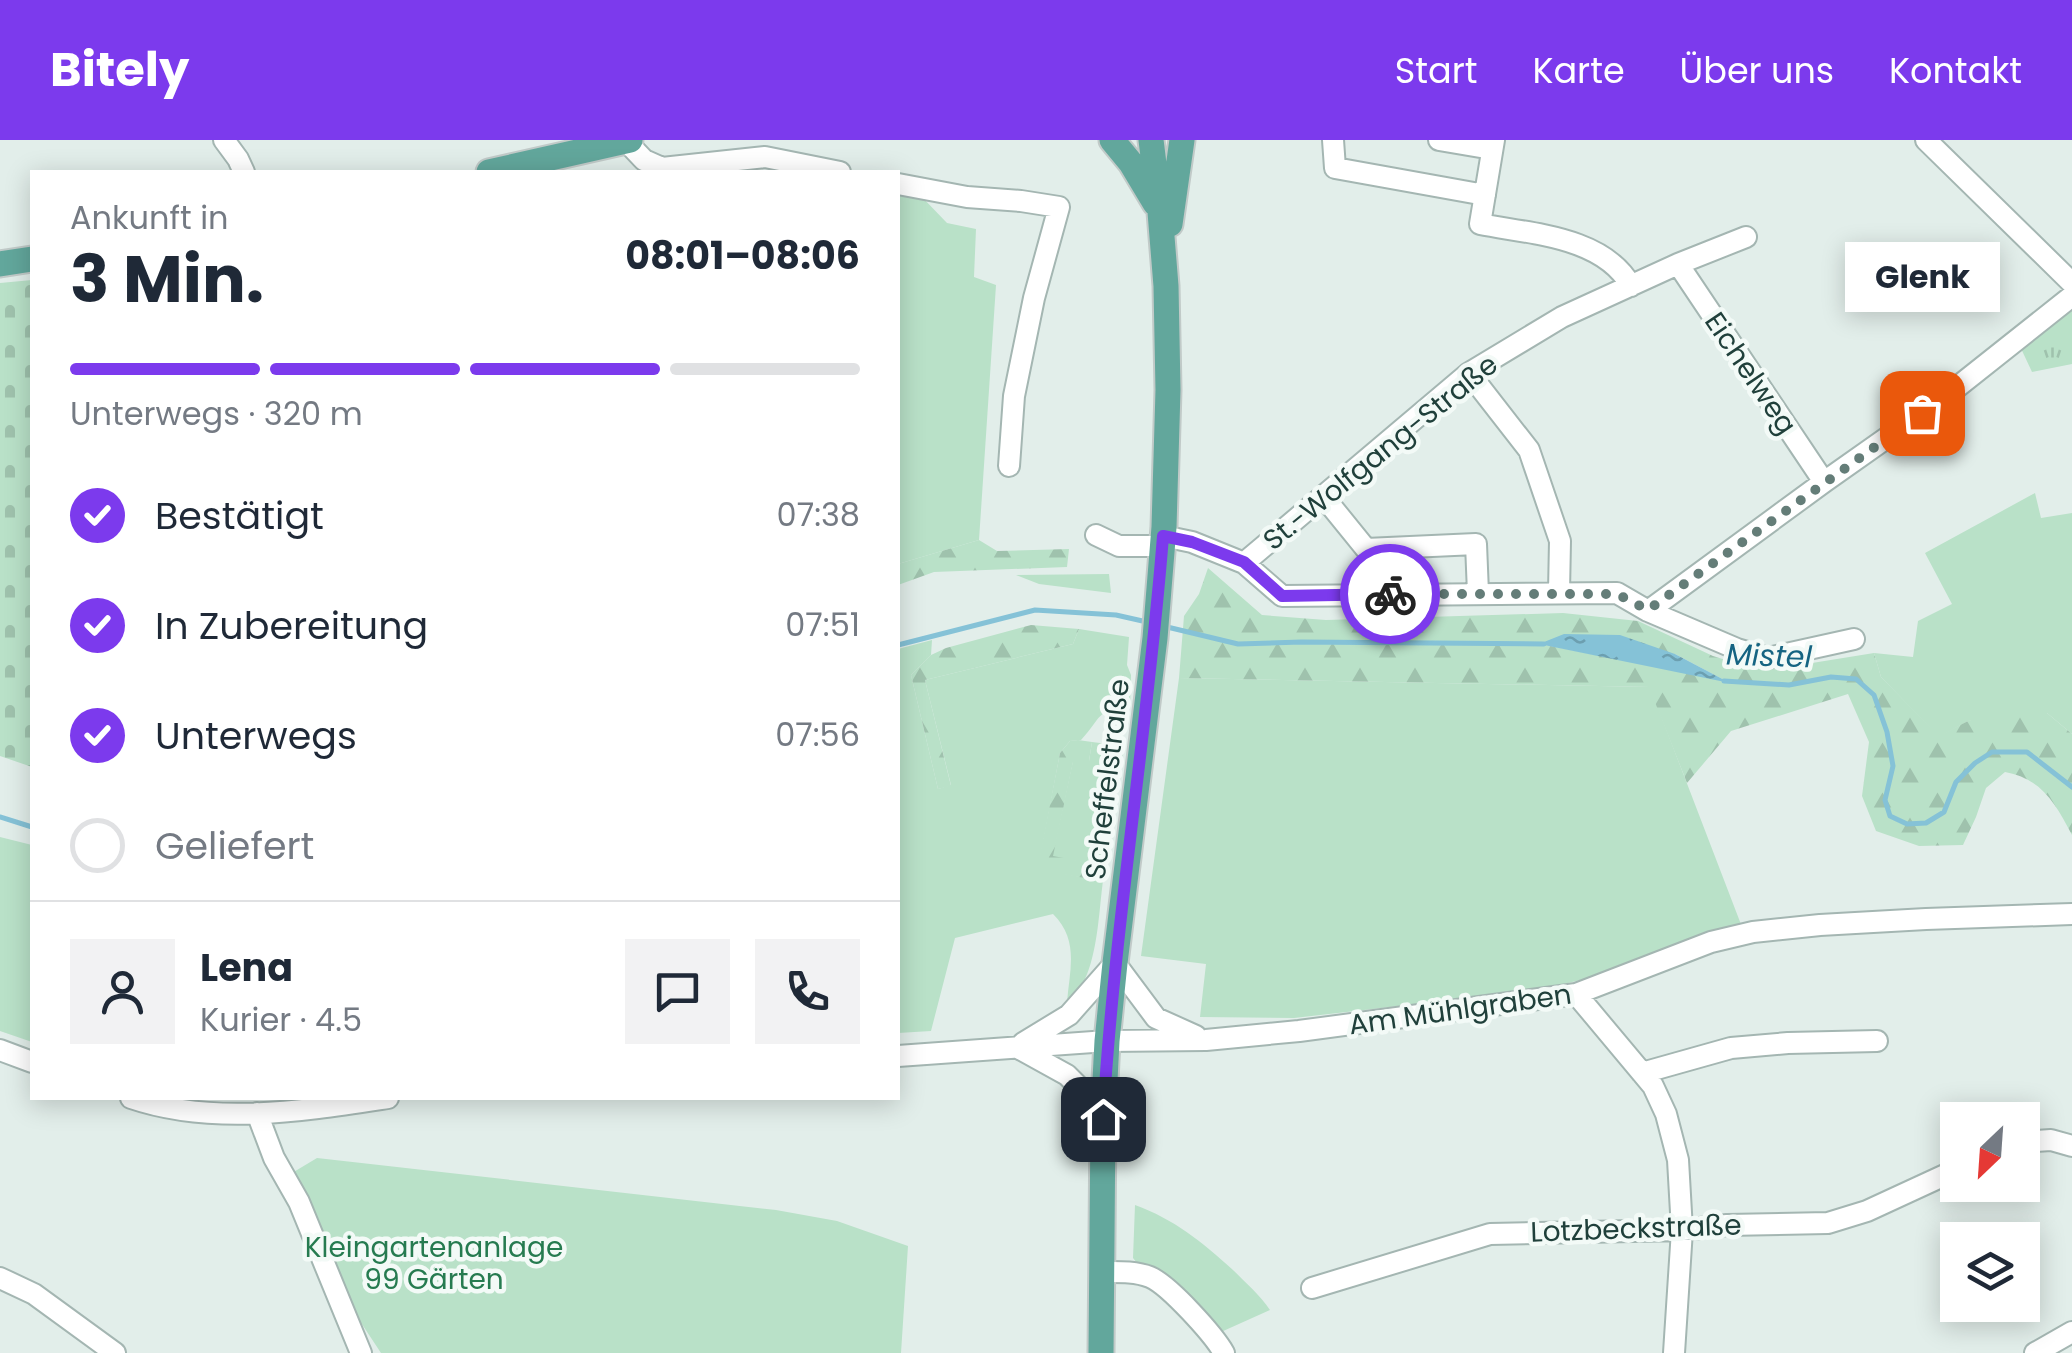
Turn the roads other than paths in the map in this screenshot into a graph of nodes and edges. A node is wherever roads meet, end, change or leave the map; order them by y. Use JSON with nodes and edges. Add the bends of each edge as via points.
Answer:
{"nodes":[{"id":1,"x":224,"y":140,"type":"edge"},
{"id":2,"x":628,"y":140,"type":"edge"},
{"id":3,"x":1112,"y":140,"type":"edge"},
{"id":4,"x":1151,"y":140,"type":"edge"},
{"id":5,"x":1182,"y":140,"type":"edge"},
{"id":6,"x":1333,"y":140,"type":"edge"},
{"id":7,"x":1439,"y":140,"type":"edge"},
{"id":8,"x":1930,"y":141,"type":"edge"},
{"id":9,"x":1493,"y":144,"type":"edge"},
{"id":10,"x":243,"y":170,"type":"edge"},
{"id":11,"x":498,"y":170,"type":"edge"},
{"id":12,"x":830,"y":170,"type":"edge"},
{"id":13,"x":900,"y":184,"type":"edge"},
{"id":14,"x":1485,"y":196,"type":"junction"},
{"id":15,"x":1160,"y":212,"type":"junction"},
{"id":16,"x":1746,"y":236,"type":"dead end"},
{"id":17,"x":1164,"y":253,"type":"junction"},
{"id":18,"x":30,"y":259,"type":"edge"},
{"id":19,"x":0,"y":264,"type":"edge"},
{"id":20,"x":1678,"y":264,"type":"junction"},
{"id":21,"x":2072,"y":283,"type":"edge"},
{"id":22,"x":1631,"y":286,"type":"junction"},
{"id":23,"x":2072,"y":296,"type":"edge"},
{"id":24,"x":1469,"y":373,"type":"junction"},
{"id":25,"x":1009,"y":466,"type":"dead end"},
{"id":26,"x":1824,"y":482,"type":"junction"},
{"id":27,"x":1323,"y":496,"type":"junction"},
{"id":28,"x":1096,"y":535,"type":"dead end"},
{"id":29,"x":1162,"y":541,"type":"junction"},
{"id":30,"x":1244,"y":562,"type":"junction"},
{"id":31,"x":1559,"y":592,"type":"junction"},
{"id":32,"x":1478,"y":593,"type":"junction"},
{"id":33,"x":1648,"y":610,"type":"junction"},
{"id":34,"x":1854,"y":638,"type":"dead end"},
{"id":35,"x":2072,"y":914,"type":"edge"},
{"id":36,"x":1114,"y":963,"type":"junction"},
{"id":37,"x":1576,"y":994,"type":"junction"},
{"id":38,"x":1206,"y":1040,"type":"junction"},
{"id":39,"x":1108,"y":1041,"type":"junction"},
{"id":40,"x":1876,"y":1042,"type":"dead end"},
{"id":41,"x":1017,"y":1047,"type":"junction"},
{"id":42,"x":0,"y":1050,"type":"edge"},
{"id":43,"x":900,"y":1056,"type":"edge"},
{"id":44,"x":30,"y":1061,"type":"edge"},
{"id":45,"x":1642,"y":1073,"type":"junction"},
{"id":46,"x":137,"y":1100,"type":"edge"},
{"id":47,"x":374,"y":1100,"type":"edge"},
{"id":48,"x":257,"y":1112,"type":"junction"},
{"id":49,"x":1103,"y":1119,"type":"junction"},
{"id":50,"x":2040,"y":1141,"type":"edge"},
{"id":51,"x":2072,"y":1146,"type":"edge"},
{"id":52,"x":1940,"y":1178,"type":"edge"},
{"id":53,"x":1682,"y":1230,"type":"junction"},
{"id":54,"x":1102,"y":1272,"type":"junction"},
{"id":55,"x":0,"y":1278,"type":"edge"},
{"id":56,"x":1312,"y":1288,"type":"dead end"},
{"id":57,"x":2072,"y":1332,"type":"edge"},
{"id":58,"x":115,"y":1353,"type":"edge"},
{"id":59,"x":361,"y":1353,"type":"edge"},
{"id":60,"x":1101,"y":1353,"type":"edge"},
{"id":61,"x":1224,"y":1353,"type":"edge"},
{"id":62,"x":1674,"y":1353,"type":"edge"},
{"id":63,"x":2034,"y":1353,"type":"edge"}],
"edges":[{"from":1,"to":10,"type":"street"},
{"from":2,"to":11,"type":"main road"},
{"from":2,"to":12,"type":"street","via":[[644,160],[662,168],[764,157]]},
{"from":3,"to":15,"type":"main road"},
{"from":4,"to":15,"type":"main road","name":"Scheffelstraße"},
{"from":5,"to":17,"type":"main road"},
{"from":6,"to":14,"type":"street","via":[[1335,168]]},
{"from":7,"to":9,"type":"street"},
{"from":8,"to":21,"type":"street"},
{"from":9,"to":14,"type":"street"},
{"from":13,"to":25,"type":"street","via":[[1059,207],[1014,396]]},
{"from":14,"to":22,"type":"street","via":[[1480,224],[1574,242],[1614,263]]},
{"from":15,"to":17,"type":"main road","name":"Scheffelstraße"},
{"from":16,"to":20,"type":"street","name":"St.-Wolfgang-Straße"},
{"from":17,"to":29,"type":"main road","name":"Scheffelstraße"},
{"from":18,"to":19,"type":"main road"},
{"from":20,"to":22,"type":"street","name":"St.-Wolfgang-Straße"},
{"from":20,"to":26,"type":"street","name":"Eichelweg"},
{"from":22,"to":24,"type":"street","name":"St.-Wolfgang-Straße","via":[[1562,317]]},
{"from":23,"to":26,"type":"street"},
{"from":24,"to":27,"type":"street","name":"St.-Wolfgang-Straße"},
{"from":24,"to":31,"type":"street","via":[[1529,450],[1560,541]]},
{"from":26,"to":33,"type":"street"},
{"from":27,"to":30,"type":"street","name":"St.-Wolfgang-Straße"},
{"from":27,"to":32,"type":"street","via":[[1366,549],[1476,544]]},
{"from":28,"to":29,"type":"street","via":[[1119,546]]},
{"from":29,"to":30,"type":"street","via":[[1192,542]]},
{"from":29,"to":36,"type":"main road","name":"Scheffelstraße"},
{"from":30,"to":32,"type":"street","via":[[1282,596]]},
{"from":31,"to":32,"type":"street"},
{"from":31,"to":33,"type":"street","via":[[1617,594]]},
{"from":33,"to":34,"type":"street","via":[[1768,658]]},
{"from":35,"to":37,"type":"street","name":"Am Mühlgraben","via":[[1753,932]]},
{"from":36,"to":38,"type":"street","via":[[1156,1018]]},
{"from":36,"to":39,"type":"main road","name":"Scheffelstraße"},
{"from":36,"to":41,"type":"street","via":[[1069,1015]]},
{"from":37,"to":38,"type":"street","name":"Am Mühlgraben"},
{"from":37,"to":45,"type":"street"},
{"from":38,"to":39,"type":"street","name":"Am Mühlgraben"},
{"from":39,"to":41,"type":"street","name":"Am Mühlgraben"},
{"from":39,"to":49,"type":"main road","name":"Scheffelstraße"},
{"from":40,"to":45,"type":"street","via":[[1731,1048]]},
{"from":41,"to":43,"type":"street","name":"Am Mühlgraben"},
{"from":41,"to":49,"type":"street","via":[[1067,1075]]},
{"from":42,"to":44,"type":"street"},
{"from":45,"to":53,"type":"street","via":[[1660,1098],[1676,1150]]},
{"from":46,"to":48,"type":"street","via":[[206,1114]]},
{"from":47,"to":48,"type":"street"},
{"from":48,"to":59,"type":"street"},
{"from":49,"to":54,"type":"main road","name":"Scheffelstraße"},
{"from":50,"to":51,"type":"street"},
{"from":52,"to":53,"type":"street","name":"Lotzbeckstraße","via":[[1828,1223]]},
{"from":53,"to":56,"type":"street","name":"Lotzbeckstraße","via":[[1490,1234]]},
{"from":53,"to":62,"type":"street"},
{"from":54,"to":60,"type":"main road","name":"Scheffelstraße"},
{"from":54,"to":61,"type":"street","via":[[1158,1282]]},
{"from":55,"to":58,"type":"street","via":[[34,1294]]},
{"from":57,"to":63,"type":"street"}]}
